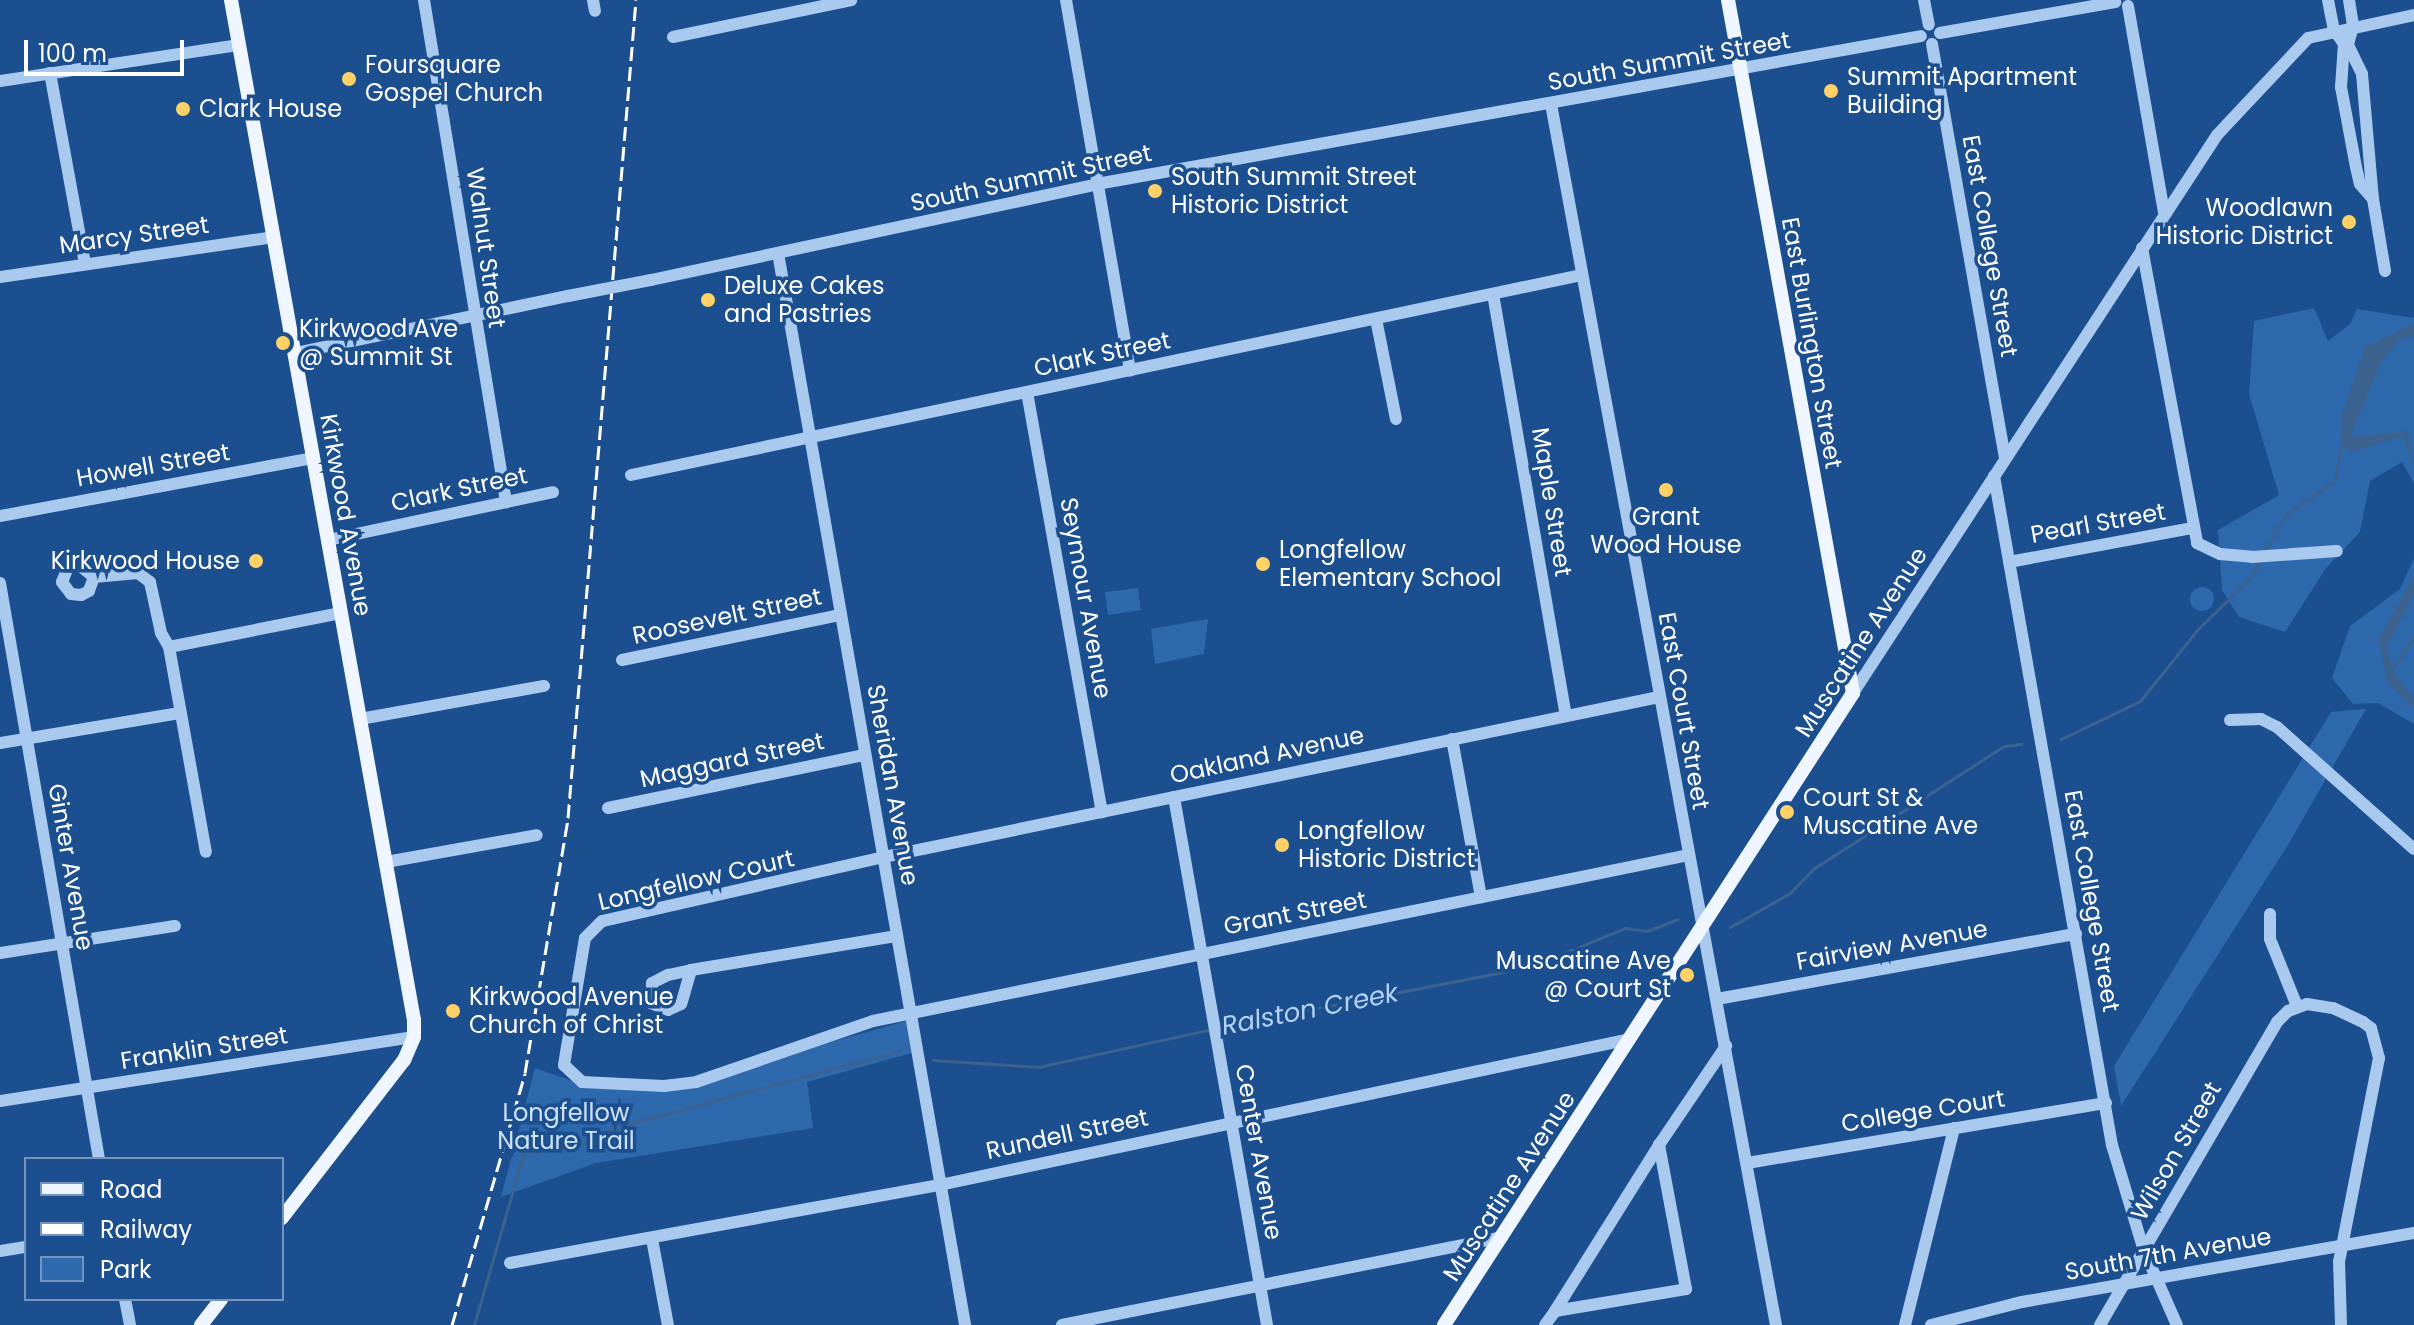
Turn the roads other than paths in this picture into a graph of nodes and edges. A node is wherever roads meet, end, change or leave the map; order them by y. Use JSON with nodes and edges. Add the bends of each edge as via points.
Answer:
{"nodes":[{"id":1,"x":231,"y":0,"type":"edge"},
{"id":2,"x":424,"y":0,"type":"edge"},
{"id":3,"x":851,"y":0,"type":"edge"},
{"id":4,"x":1066,"y":0,"type":"edge"},
{"id":5,"x":1728,"y":0,"type":"edge"},
{"id":6,"x":1924,"y":0,"type":"edge"},
{"id":7,"x":2328,"y":0,"type":"edge"},
{"id":8,"x":2349,"y":0,"type":"edge"},
{"id":9,"x":2123,"y":2,"type":"edge"},
{"id":10,"x":2414,"y":15,"type":"edge"},
{"id":11,"x":1929,"y":25,"type":"junction"},
{"id":12,"x":2353,"y":26,"type":"junction"},
{"id":13,"x":2334,"y":30,"type":"junction"},
{"id":14,"x":1940,"y":33,"type":"junction"},
{"id":15,"x":1921,"y":36,"type":"junction"},
{"id":16,"x":673,"y":37,"type":"dead end"},
{"id":17,"x":1932,"y":44,"type":"junction"},
{"id":18,"x":239,"y":45,"type":"junction"},
{"id":19,"x":1740,"y":70,"type":"junction"},
{"id":20,"x":50,"y":73,"type":"junction"},
{"id":21,"x":0,"y":81,"type":"edge"},
{"id":22,"x":1551,"y":104,"type":"junction"},
{"id":23,"x":1097,"y":184,"type":"junction"},
{"id":24,"x":2373,"y":199,"type":"junction"},
{"id":25,"x":2164,"y":212,"type":"junction"},
{"id":26,"x":274,"y":237,"type":"junction"},
{"id":27,"x":2142,"y":248,"type":"junction"},
{"id":28,"x":778,"y":253,"type":"junction"},
{"id":29,"x":85,"y":264,"type":"junction"},
{"id":30,"x":2385,"y":271,"type":"dead end"},
{"id":31,"x":1582,"y":275,"type":"junction"},
{"id":32,"x":0,"y":277,"type":"edge"},
{"id":33,"x":1493,"y":294,"type":"junction"},
{"id":34,"x":476,"y":315,"type":"junction"},
{"id":35,"x":1376,"y":319,"type":"junction"},
{"id":36,"x":295,"y":353,"type":"junction"},
{"id":37,"x":1130,"y":371,"type":"junction"},
{"id":38,"x":1027,"y":392,"type":"junction"},
{"id":39,"x":1396,"y":419,"type":"dead end"},
{"id":40,"x":811,"y":438,"type":"junction"},
{"id":41,"x":2005,"y":456,"type":"junction"},
{"id":42,"x":313,"y":458,"type":"junction"},
{"id":43,"x":631,"y":475,"type":"dead end"},
{"id":44,"x":1994,"y":476,"type":"junction"},
{"id":45,"x":553,"y":492,"type":"dead end"},
{"id":46,"x":506,"y":502,"type":"junction"},
{"id":47,"x":0,"y":516,"type":"edge"},
{"id":48,"x":2193,"y":528,"type":"junction"},
{"id":49,"x":328,"y":540,"type":"junction"},
{"id":50,"x":2337,"y":551,"type":"dead end"},
{"id":51,"x":2009,"y":562,"type":"junction"},
{"id":52,"x":94,"y":577,"type":"dead end"},
{"id":53,"x":0,"y":583,"type":"edge"},
{"id":54,"x":341,"y":613,"type":"junction"},
{"id":55,"x":840,"y":615,"type":"junction"},
{"id":56,"x":169,"y":647,"type":"junction"},
{"id":57,"x":6,"y":653,"type":"edge"},
{"id":58,"x":622,"y":660,"type":"dead end"},
{"id":59,"x":544,"y":686,"type":"dead end"},
{"id":60,"x":1853,"y":693,"type":"junction"},
{"id":61,"x":1659,"y":697,"type":"junction"},
{"id":62,"x":180,"y":713,"type":"junction"},
{"id":63,"x":1566,"y":716,"type":"junction"},
{"id":64,"x":360,"y":719,"type":"junction"},
{"id":65,"x":2230,"y":720,"type":"dead end"},
{"id":66,"x":26,"y":739,"type":"junction"},
{"id":67,"x":1452,"y":739,"type":"junction"},
{"id":68,"x":0,"y":743,"type":"edge"},
{"id":69,"x":865,"y":755,"type":"junction"},
{"id":70,"x":1174,"y":797,"type":"junction"},
{"id":71,"x":608,"y":808,"type":"dead end"},
{"id":72,"x":1102,"y":812,"type":"junction"},
{"id":73,"x":537,"y":835,"type":"dead end"},
{"id":74,"x":2414,"y":849,"type":"edge"},
{"id":75,"x":206,"y":852,"type":"dead end"},
{"id":76,"x":1689,"y":855,"type":"junction"},
{"id":77,"x":884,"y":857,"type":"junction"},
{"id":78,"x":386,"y":862,"type":"junction"},
{"id":79,"x":1481,"y":897,"type":"junction"},
{"id":80,"x":2270,"y":914,"type":"dead end"},
{"id":81,"x":175,"y":926,"type":"dead end"},
{"id":82,"x":1703,"y":927,"type":"junction"},
{"id":83,"x":2076,"y":934,"type":"junction"},
{"id":84,"x":897,"y":936,"type":"junction"},
{"id":85,"x":62,"y":943,"type":"junction"},
{"id":86,"x":0,"y":953,"type":"edge"},
{"id":87,"x":1202,"y":954,"type":"junction"},
{"id":88,"x":691,"y":970,"type":"dead end"},
{"id":89,"x":1717,"y":999,"type":"junction"},
{"id":90,"x":2297,"y":1006,"type":"junction"},
{"id":91,"x":910,"y":1013,"type":"junction"},
{"id":92,"x":414,"y":1037,"type":"junction"},
{"id":93,"x":1630,"y":1039,"type":"junction"},
{"id":94,"x":1726,"y":1046,"type":"junction"},
{"id":95,"x":86,"y":1088,"type":"junction"},
{"id":96,"x":0,"y":1101,"type":"edge"},
{"id":97,"x":2106,"y":1103,"type":"junction"},
{"id":98,"x":1232,"y":1121,"type":"junction"},
{"id":99,"x":1954,"y":1128,"type":"junction"},
{"id":100,"x":1659,"y":1145,"type":"junction"},
{"id":101,"x":99,"y":1157,"type":"edge"},
{"id":102,"x":1747,"y":1163,"type":"junction"},
{"id":103,"x":940,"y":1185,"type":"junction"},
{"id":104,"x":284,"y":1212,"type":"edge"},
{"id":105,"x":2414,"y":1233,"type":"edge"},
{"id":106,"x":1502,"y":1237,"type":"junction"},
{"id":107,"x":652,"y":1239,"type":"junction"},
{"id":108,"x":2343,"y":1246,"type":"junction"},
{"id":109,"x":24,"y":1247,"type":"edge"},
{"id":110,"x":2143,"y":1248,"type":"junction"},
{"id":111,"x":0,"y":1251,"type":"edge"},
{"id":112,"x":510,"y":1263,"type":"dead end"},
{"id":113,"x":2157,"y":1279,"type":"junction"},
{"id":114,"x":1260,"y":1284,"type":"junction"},
{"id":115,"x":2123,"y":1285,"type":"junction"},
{"id":116,"x":125,"y":1301,"type":"edge"},
{"id":117,"x":219,"y":1301,"type":"edge"},
{"id":118,"x":1555,"y":1311,"type":"junction"},
{"id":119,"x":130,"y":1325,"type":"edge"},
{"id":120,"x":201,"y":1325,"type":"edge"},
{"id":121,"x":668,"y":1325,"type":"edge"},
{"id":122,"x":965,"y":1325,"type":"edge"},
{"id":123,"x":1062,"y":1325,"type":"edge"},
{"id":124,"x":1267,"y":1325,"type":"edge"},
{"id":125,"x":1444,"y":1325,"type":"edge"},
{"id":126,"x":1545,"y":1325,"type":"edge"},
{"id":127,"x":1776,"y":1325,"type":"edge"},
{"id":128,"x":1905,"y":1325,"type":"edge"},
{"id":129,"x":1931,"y":1325,"type":"edge"},
{"id":130,"x":2100,"y":1325,"type":"edge"},
{"id":131,"x":2177,"y":1325,"type":"edge"},
{"id":132,"x":2341,"y":1325,"type":"edge"}],
"edges":[{"from":1,"to":18,"type":"main road","name":"Kirkwood Avenue"},
{"from":2,"to":34,"type":"street","name":"Walnut Street"},
{"from":3,"to":16,"type":"street"},
{"from":4,"to":23,"type":"street"},
{"from":5,"to":19,"type":"main road","name":"East Burlington Street"},
{"from":6,"to":11,"type":"street"},
{"from":7,"to":13,"type":"street"},
{"from":8,"to":12,"type":"street"},
{"from":9,"to":14,"type":"street"},
{"from":9,"to":25,"type":"street"},
{"from":10,"to":12,"type":"street","name":"Muscatine Avenue"},
{"from":11,"to":14,"type":"street"},
{"from":11,"to":15,"type":"street"},
{"from":12,"to":13,"type":"street","name":"Muscatine Avenue"},
{"from":12,"to":24,"type":"street","via":[[2348,45],[2362,74]]},
{"from":13,"to":24,"type":"street","via":[[2344,44],[2341,87],[2356,167],[2360,184]]},
{"from":13,"to":25,"type":"street","name":"Muscatine Avenue","via":[[2308,38],[2293,50],[2217,135]]},
{"from":14,"to":17,"type":"street"},
{"from":15,"to":17,"type":"street"},
{"from":15,"to":19,"type":"street","name":"South Summit Street"},
{"from":17,"to":41,"type":"street","name":"East College Street"},
{"from":18,"to":20,"type":"street"},
{"from":18,"to":26,"type":"main road","name":"Kirkwood Avenue"},
{"from":19,"to":22,"type":"street","name":"South Summit Street"},
{"from":19,"to":60,"type":"main road","name":"East Burlington Street"},
{"from":20,"to":21,"type":"street"},
{"from":20,"to":29,"type":"street"},
{"from":22,"to":23,"type":"street","name":"South Summit Street"},
{"from":22,"to":31,"type":"street","name":"East Court Street"},
{"from":23,"to":28,"type":"street","name":"South Summit Street"},
{"from":23,"to":37,"type":"street"},
{"from":24,"to":30,"type":"street"},
{"from":25,"to":27,"type":"street","name":"Muscatine Avenue"},
{"from":26,"to":29,"type":"street","name":"Marcy Street"},
{"from":26,"to":36,"type":"main road","name":"Kirkwood Avenue"},
{"from":27,"to":41,"type":"street","name":"Muscatine Avenue"},
{"from":27,"to":48,"type":"street"},
{"from":28,"to":34,"type":"street","name":"South Summit Street","bridge":true},
{"from":28,"to":40,"type":"street","name":"Sheridan Avenue"},
{"from":29,"to":32,"type":"street","name":"Marcy Street"},
{"from":31,"to":33,"type":"street","name":"Clark Street"},
{"from":31,"to":61,"type":"street","name":"East Court Street"},
{"from":33,"to":35,"type":"street","name":"Clark Street"},
{"from":33,"to":63,"type":"street","name":"Maple Street"},
{"from":34,"to":36,"type":"street","name":"South Summit Street"},
{"from":34,"to":46,"type":"street","name":"Walnut Street"},
{"from":35,"to":37,"type":"street","name":"Clark Street"},
{"from":35,"to":39,"type":"street"},
{"from":36,"to":42,"type":"main road","name":"Kirkwood Avenue"},
{"from":37,"to":38,"type":"street","name":"Clark Street"},
{"from":38,"to":40,"type":"street","name":"Clark Street"},
{"from":38,"to":72,"type":"street","name":"Seymour Avenue"},
{"from":40,"to":43,"type":"street","name":"Clark Street"},
{"from":40,"to":55,"type":"street","name":"Sheridan Avenue"},
{"from":41,"to":44,"type":"street","name":"Muscatine Avenue"},
{"from":42,"to":47,"type":"street","name":"Howell Street"},
{"from":42,"to":49,"type":"main road","name":"Kirkwood Avenue"},
{"from":44,"to":51,"type":"street","name":"East College Street"},
{"from":44,"to":60,"type":"street","name":"Muscatine Avenue"},
{"from":45,"to":46,"type":"street","name":"Clark Street"},
{"from":46,"to":49,"type":"street","name":"Clark Street"},
{"from":48,"to":50,"type":"street","via":[[2197,543],[2209,551],[2269,557]]},
{"from":48,"to":51,"type":"street","name":"Pearl Street"},
{"from":49,"to":54,"type":"main road","name":"Kirkwood Avenue"},
{"from":51,"to":83,"type":"street","name":"East College Street"},
{"from":52,"to":56,"type":"street","via":[[132,572],[148,578]]},
{"from":53,"to":57,"type":"street","name":"Ginter Avenue"},
{"from":54,"to":56,"type":"street"},
{"from":54,"to":64,"type":"main road","name":"Kirkwood Avenue"},
{"from":55,"to":58,"type":"street","name":"Roosevelt Street"},
{"from":55,"to":69,"type":"street","name":"Sheridan Avenue"},
{"from":56,"to":62,"type":"street"},
{"from":57,"to":66,"type":"street","name":"Ginter Avenue"},
{"from":59,"to":64,"type":"street"},
{"from":60,"to":82,"type":"main road","name":"Muscatine Avenue"},
{"from":61,"to":63,"type":"street","name":"Oakland Avenue"},
{"from":61,"to":76,"type":"street","name":"East Court Street"},
{"from":62,"to":66,"type":"street"},
{"from":62,"to":75,"type":"street"},
{"from":63,"to":67,"type":"street","name":"Oakland Avenue"},
{"from":64,"to":78,"type":"main road","name":"Kirkwood Avenue"},
{"from":65,"to":74,"type":"street","via":[[2261,719],[2277,727]]},
{"from":66,"to":68,"type":"street"},
{"from":66,"to":85,"type":"street","name":"Ginter Avenue"},
{"from":67,"to":70,"type":"street","name":"Oakland Avenue"},
{"from":67,"to":79,"type":"street"},
{"from":69,"to":71,"type":"street","name":"Maggard Street"},
{"from":69,"to":77,"type":"street","name":"Sheridan Avenue"},
{"from":70,"to":72,"type":"street","name":"Oakland Avenue"},
{"from":70,"to":87,"type":"street","name":"Center Avenue"},
{"from":72,"to":77,"type":"street","name":"Oakland Avenue"},
{"from":73,"to":78,"type":"street"},
{"from":76,"to":79,"type":"street","name":"Grant Street"},
{"from":76,"to":82,"type":"street","name":"East Court Street"},
{"from":77,"to":84,"type":"street","name":"Sheridan Avenue"},
{"from":77,"to":91,"type":"street","name":"Longfellow Court","via":[[593,925],[585,938],[564,1065],[582,1082],[683,1084],[858,1025]]},
{"from":78,"to":92,"type":"main road","name":"Kirkwood Avenue"},
{"from":79,"to":87,"type":"street","name":"Grant Street"},
{"from":80,"to":90,"type":"street","via":[[2270,939]]},
{"from":81,"to":85,"type":"street"},
{"from":82,"to":89,"type":"street","name":"East Court Street"},
{"from":82,"to":93,"type":"main road","name":"Muscatine Avenue"},
{"from":83,"to":89,"type":"street","name":"Fairview Avenue"},
{"from":83,"to":97,"type":"street","name":"East College Street"},
{"from":84,"to":88,"type":"street"},
{"from":84,"to":91,"type":"street","name":"Sheridan Avenue"},
{"from":85,"to":86,"type":"street"},
{"from":85,"to":95,"type":"street","name":"Ginter Avenue"},
{"from":87,"to":91,"type":"street","name":"Grant Street"},
{"from":87,"to":98,"type":"street","name":"Center Avenue"},
{"from":89,"to":94,"type":"street","name":"East Court Street"},
{"from":90,"to":108,"type":"street","via":[[2348,1013],[2371,1028],[2376,1042],[2376,1094]]},
{"from":90,"to":110,"type":"street","name":"Wilson Street","via":[[2277,1022]]},
{"from":91,"to":103,"type":"street","name":"Sheridan Avenue"},
{"from":92,"to":95,"type":"street","name":"Franklin Street"},
{"from":92,"to":104,"type":"main road","via":[[391,1078]]},
{"from":93,"to":98,"type":"street","name":"Rundell Street"},
{"from":93,"to":106,"type":"main road","name":"Muscatine Avenue"},
{"from":94,"to":100,"type":"street"},
{"from":94,"to":102,"type":"street","name":"East Court Street"},
{"from":95,"to":96,"type":"street","name":"Franklin Street"},
{"from":95,"to":101,"type":"street","name":"Ginter Avenue"},
{"from":97,"to":99,"type":"street","name":"College Court"},
{"from":97,"to":110,"type":"street","name":"East College Street","via":[[2119,1171]]},
{"from":98,"to":103,"type":"street","name":"Rundell Street"},
{"from":98,"to":114,"type":"street","name":"Center Avenue"},
{"from":99,"to":102,"type":"street","name":"College Court"},
{"from":99,"to":128,"type":"street"},
{"from":100,"to":118,"type":"street"},
{"from":100,"to":118,"type":"street","via":[[1686,1289]]},
{"from":102,"to":127,"type":"street","name":"East Court Street"},
{"from":103,"to":107,"type":"street","name":"Rundell Street"},
{"from":103,"to":122,"type":"street","name":"Sheridan Avenue"},
{"from":105,"to":108,"type":"street","name":"South 7th Avenue"},
{"from":106,"to":114,"type":"street"},
{"from":106,"to":125,"type":"main road","name":"Muscatine Avenue"},
{"from":107,"to":112,"type":"street","name":"Rundell Street"},
{"from":107,"to":121,"type":"street"},
{"from":108,"to":113,"type":"street","name":"South 7th Avenue"},
{"from":108,"to":132,"type":"street","via":[[2336,1282]]},
{"from":109,"to":111,"type":"street"},
{"from":110,"to":113,"type":"street","name":"East College Street"},
{"from":110,"to":115,"type":"street","name":"Wilson Street"},
{"from":113,"to":115,"type":"street","name":"South 7th Avenue"},
{"from":113,"to":131,"type":"street","name":"East College Street"},
{"from":114,"to":123,"type":"street"},
{"from":114,"to":124,"type":"street","name":"Center Avenue"},
{"from":115,"to":129,"type":"street","name":"South 7th Avenue"},
{"from":115,"to":130,"type":"street","name":"Wilson Street"},
{"from":116,"to":119,"type":"street"},
{"from":117,"to":120,"type":"main road"},
{"from":118,"to":126,"type":"street"}]}
